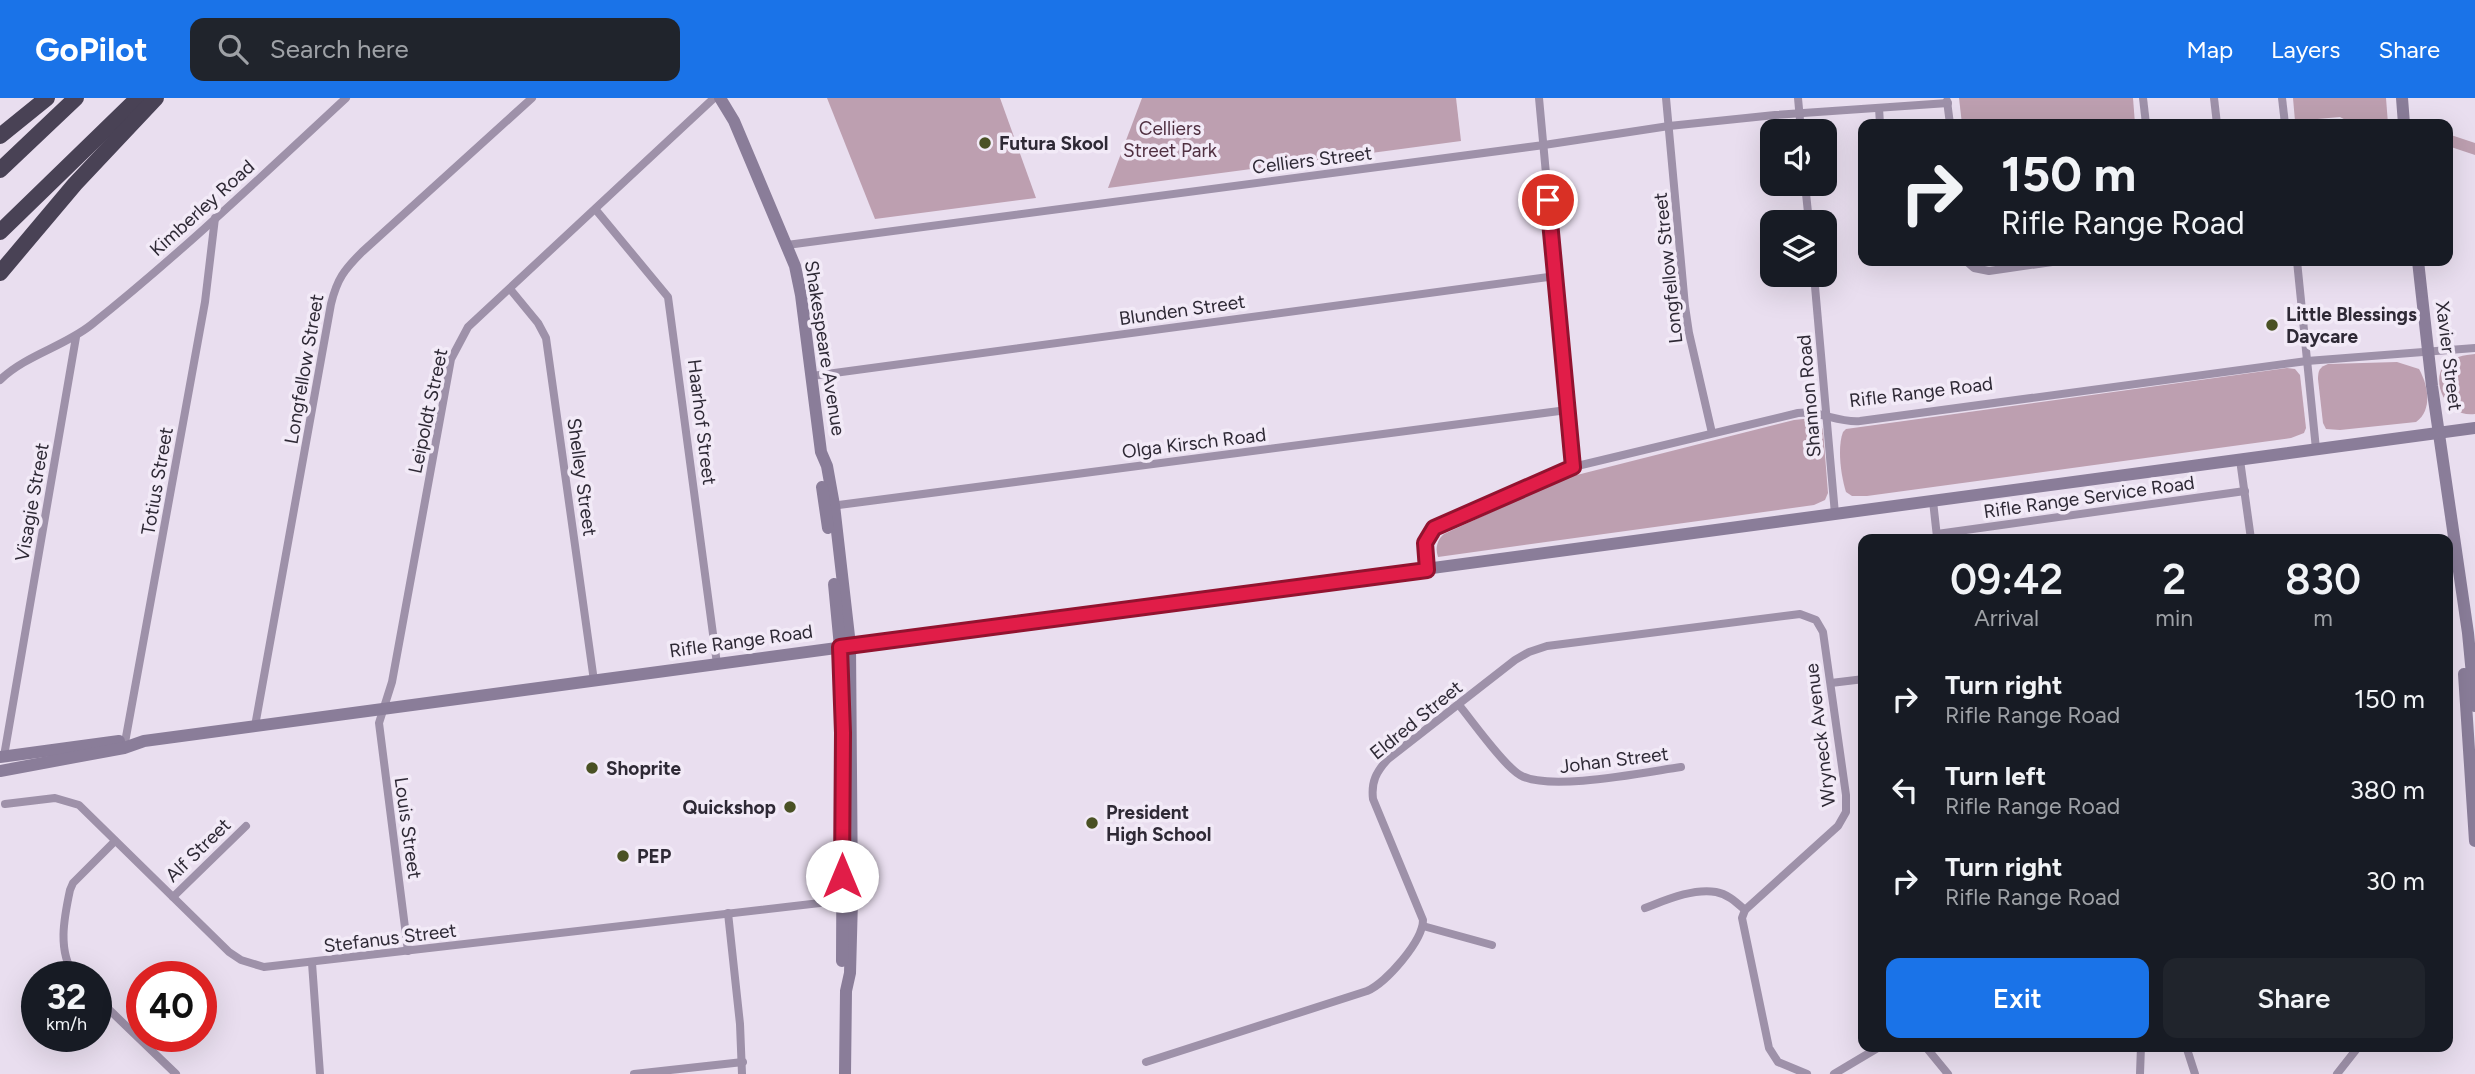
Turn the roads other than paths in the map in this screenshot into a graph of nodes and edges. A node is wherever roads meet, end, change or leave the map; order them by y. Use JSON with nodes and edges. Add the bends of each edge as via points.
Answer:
{"nodes":[{"id":1,"x":47,"y":98,"type":"edge"},
{"id":2,"x":76,"y":98,"type":"edge"},
{"id":3,"x":138,"y":98,"type":"edge"},
{"id":4,"x":156,"y":98,"type":"edge"},
{"id":5,"x":346,"y":98,"type":"edge"},
{"id":6,"x":532,"y":98,"type":"edge"},
{"id":7,"x":714,"y":98,"type":"edge"},
{"id":8,"x":720,"y":98,"type":"edge"},
{"id":9,"x":1539,"y":98,"type":"edge"},
{"id":10,"x":1666,"y":98,"type":"edge"},
{"id":11,"x":1798,"y":98,"type":"edge"},
{"id":12,"x":2143,"y":98,"type":"edge"},
{"id":13,"x":2214,"y":98,"type":"edge"},
{"id":14,"x":2283,"y":98,"type":"edge"},
{"id":15,"x":2402,"y":98,"type":"edge"},
{"id":16,"x":1947,"y":101,"type":"edge"},
{"id":17,"x":1879,"y":108,"type":"junction"},
{"id":18,"x":1799,"y":112,"type":"junction"},
{"id":19,"x":1800,"y":119,"type":"edge"},
{"id":20,"x":1880,"y":119,"type":"edge"},
{"id":21,"x":1949,"y":119,"type":"edge"},
{"id":22,"x":2145,"y":119,"type":"edge"},
{"id":23,"x":2216,"y":119,"type":"edge"},
{"id":24,"x":2285,"y":119,"type":"edge"},
{"id":25,"x":2404,"y":119,"type":"edge"},
{"id":26,"x":1669,"y":126,"type":"junction"},
{"id":27,"x":0,"y":136,"type":"edge"},
{"id":28,"x":1544,"y":145,"type":"junction"},
{"id":29,"x":0,"y":170,"type":"edge"},
{"id":30,"x":596,"y":210,"type":"junction"},
{"id":31,"x":215,"y":218,"type":"junction"},
{"id":32,"x":0,"y":232,"type":"edge"},
{"id":33,"x":787,"y":246,"type":"junction"},
{"id":34,"x":1972,"y":266,"type":"edge"},
{"id":35,"x":2022,"y":266,"type":"edge"},
{"id":36,"x":2298,"y":266,"type":"edge"},
{"id":37,"x":2419,"y":266,"type":"edge"},
{"id":38,"x":0,"y":273,"type":"edge"},
{"id":39,"x":1556,"y":276,"type":"junction"},
{"id":40,"x":1815,"y":287,"type":"edge"},
{"id":41,"x":510,"y":289,"type":"junction"},
{"id":42,"x":76,"y":337,"type":"junction"},
{"id":43,"x":2475,"y":348,"type":"edge"},
{"id":44,"x":2428,"y":352,"type":"junction"},
{"id":45,"x":2307,"y":361,"type":"junction"},
{"id":46,"x":811,"y":376,"type":"junction"},
{"id":47,"x":0,"y":380,"type":"edge"},
{"id":48,"x":1567,"y":410,"type":"junction"},
{"id":49,"x":1828,"y":417,"type":"junction"},
{"id":50,"x":2475,"y":428,"type":"edge"},
{"id":51,"x":1712,"y":433,"type":"junction"},
{"id":52,"x":2439,"y":433,"type":"junction"},
{"id":53,"x":2316,"y":449,"type":"junction"},
{"id":54,"x":2240,"y":460,"type":"junction"},
{"id":55,"x":1573,"y":467,"type":"junction"},
{"id":56,"x":2245,"y":491,"type":"junction"},
{"id":57,"x":1933,"y":501,"type":"junction"},
{"id":58,"x":830,"y":506,"type":"junction"},
{"id":59,"x":1835,"y":514,"type":"junction"},
{"id":60,"x":1937,"y":534,"type":"edge"},
{"id":61,"x":1957,"y":534,"type":"edge"},
{"id":62,"x":2250,"y":534,"type":"edge"},
{"id":63,"x":2452,"y":534,"type":"edge"},
{"id":64,"x":2453,"y":539,"type":"edge"},
{"id":65,"x":1427,"y":570,"type":"junction"},
{"id":66,"x":1815,"y":620,"type":"joint"},
{"id":67,"x":2464,"y":622,"type":"junction"},
{"id":68,"x":845,"y":646,"type":"junction"},
{"id":69,"x":717,"y":664,"type":"junction"},
{"id":70,"x":1858,"y":680,"type":"edge"},
{"id":71,"x":594,"y":681,"type":"junction"},
{"id":72,"x":1832,"y":683,"type":"junction"},
{"id":73,"x":1459,"y":705,"type":"junction"},
{"id":74,"x":2475,"y":706,"type":"edge"},
{"id":75,"x":382,"y":709,"type":"junction"},
{"id":76,"x":255,"y":726,"type":"junction"},
{"id":77,"x":125,"y":744,"type":"junction"},
{"id":78,"x":2,"y":757,"type":"edge"},
{"id":79,"x":1681,"y":767,"type":"dead end"},
{"id":80,"x":0,"y":771,"type":"edge"},
{"id":81,"x":5,"y":804,"type":"dead end"},
{"id":82,"x":2474,"y":812,"type":"edge"},
{"id":83,"x":246,"y":826,"type":"dead end"},
{"id":84,"x":115,"y":841,"type":"junction"},
{"id":85,"x":2475,"y":841,"type":"edge"},
{"id":86,"x":173,"y":897,"type":"junction"},
{"id":87,"x":847,"y":900,"type":"junction"},
{"id":88,"x":1645,"y":908,"type":"dead end"},
{"id":89,"x":1745,"y":910,"type":"junction"},
{"id":90,"x":728,"y":914,"type":"junction"},
{"id":91,"x":1423,"y":926,"type":"junction"},
{"id":92,"x":1492,"y":945,"type":"dead end"},
{"id":93,"x":408,"y":951,"type":"junction"},
{"id":94,"x":65,"y":961,"type":"edge"},
{"id":95,"x":312,"y":963,"type":"junction"},
{"id":96,"x":112,"y":1012,"type":"edge"},
{"id":97,"x":1871,"y":1052,"type":"edge"},
{"id":98,"x":1930,"y":1052,"type":"edge"},
{"id":99,"x":2141,"y":1052,"type":"edge"},
{"id":100,"x":2188,"y":1052,"type":"edge"},
{"id":101,"x":2354,"y":1052,"type":"edge"},
{"id":102,"x":743,"y":1062,"type":"junction"},
{"id":103,"x":1146,"y":1062,"type":"dead end"},
{"id":104,"x":176,"y":1074,"type":"edge"},
{"id":105,"x":320,"y":1074,"type":"edge"},
{"id":106,"x":634,"y":1074,"type":"edge"},
{"id":107,"x":742,"y":1074,"type":"edge"},
{"id":108,"x":845,"y":1074,"type":"edge"},
{"id":109,"x":1807,"y":1074,"type":"edge"},
{"id":110,"x":1834,"y":1074,"type":"edge"},
{"id":111,"x":1948,"y":1074,"type":"edge"},
{"id":112,"x":2140,"y":1074,"type":"edge"},
{"id":113,"x":2195,"y":1074,"type":"edge"},
{"id":114,"x":2337,"y":1074,"type":"edge"}],
"edges":[{"from":1,"to":27,"type":"highway"},
{"from":2,"to":29,"type":"highway"},
{"from":3,"to":32,"type":"highway"},
{"from":4,"to":38,"type":"highway"},
{"from":5,"to":31,"type":"street","name":"Kimberley Road"},
{"from":6,"to":76,"type":"street","name":"Longfellow Street","via":[[339,278]]},
{"from":7,"to":30,"type":"street","name":"Leipoldt Street"},
{"from":8,"to":33,"type":"main road","name":"Shakespeare Avenue"},
{"from":9,"to":28,"type":"street"},
{"from":10,"to":26,"type":"street","name":"Longfellow Street"},
{"from":11,"to":18,"type":"street"},
{"from":12,"to":22,"type":"street"},
{"from":13,"to":23,"type":"street"},
{"from":14,"to":24,"type":"street"},
{"from":15,"to":25,"type":"main road"},
{"from":16,"to":17,"type":"street","name":"Celliers Street"},
{"from":16,"to":21,"type":"street"},
{"from":17,"to":18,"type":"street","name":"Celliers Street"},
{"from":17,"to":20,"type":"street"},
{"from":18,"to":19,"type":"street"},
{"from":18,"to":26,"type":"street","name":"Celliers Street"},
{"from":26,"to":28,"type":"street","name":"Celliers Street"},
{"from":26,"to":51,"type":"street","name":"Longfellow Street","via":[[1686,315]]},
{"from":28,"to":33,"type":"street","name":"Celliers Street"},
{"from":28,"to":39,"type":"street"},
{"from":30,"to":41,"type":"street","name":"Leipoldt Street"},
{"from":30,"to":69,"type":"street","name":"Haarhof Street","via":[[668,297]]},
{"from":31,"to":42,"type":"street","name":"Kimberley Road"},
{"from":31,"to":77,"type":"street","name":"Totius Street","via":[[205,302]]},
{"from":33,"to":46,"type":"main road","name":"Shakespeare Avenue","via":[[800,286]]},
{"from":34,"to":35,"type":"street","via":[[1985,271]]},
{"from":36,"to":45,"type":"street"},
{"from":37,"to":44,"type":"main road","name":"Xavier Street"},
{"from":39,"to":46,"type":"street","name":"Blunden Street"},
{"from":39,"to":48,"type":"street"},
{"from":40,"to":49,"type":"street","name":"Shannon Road"},
{"from":41,"to":71,"type":"street","name":"Shelley Street","via":[[546,338]]},
{"from":41,"to":75,"type":"street","name":"Leipoldt Street","via":[[468,327],[451,359],[393,682]]},
{"from":42,"to":47,"type":"street","name":"Kimberley Road","via":[[24,362]]},
{"from":42,"to":78,"type":"street","name":"Visagie Street"},
{"from":43,"to":44,"type":"street","name":"Rifle Range Road"},
{"from":44,"to":45,"type":"street","name":"Rifle Range Road"},
{"from":44,"to":52,"type":"main road","name":"Xavier Street"},
{"from":45,"to":49,"type":"street","name":"Rifle Range Road","via":[[1860,421]]},
{"from":45,"to":53,"type":"street"},
{"from":46,"to":58,"type":"main road","name":"Shakespeare Avenue"},
{"from":48,"to":55,"type":"street"},
{"from":48,"to":58,"type":"street","name":"Olga Kirsch Road"},
{"from":49,"to":51,"type":"street","name":"Rifle Range Road","via":[[1805,412]]},
{"from":49,"to":59,"type":"street","name":"Shannon Road"},
{"from":50,"to":52,"type":"main road","name":"Rifle Range Road"},
{"from":51,"to":55,"type":"street","name":"Rifle Range Road"},
{"from":52,"to":53,"type":"main road","name":"Rifle Range Road"},
{"from":52,"to":63,"type":"main road","name":"Xavier Street"},
{"from":53,"to":54,"type":"main road","name":"Rifle Range Road"},
{"from":54,"to":56,"type":"street"},
{"from":54,"to":57,"type":"main road","name":"Rifle Range Road"},
{"from":55,"to":65,"type":"street","name":"Rifle Range Road","via":[[1434,528],[1425,543]]},
{"from":56,"to":61,"type":"street","name":"Rifle Range Service Road"},
{"from":56,"to":62,"type":"street"},
{"from":57,"to":59,"type":"main road","name":"Rifle Range Road"},
{"from":57,"to":60,"type":"street"},
{"from":58,"to":68,"type":"main road","name":"Shakespeare Avenue"},
{"from":59,"to":65,"type":"main road","name":"Rifle Range Road"},
{"from":64,"to":67,"type":"main road","name":"Xavier Street"},
{"from":65,"to":68,"type":"main road","name":"Rifle Range Road"},
{"from":66,"to":72,"type":"street","name":"Wryneck Avenue","via":[[1823,632]]},
{"from":66,"to":73,"type":"street","name":"Eldred Street","via":[[1789,614],[1547,646],[1514,660]]},
{"from":67,"to":74,"type":"main road","name":"Xavier Street"},
{"from":67,"to":82,"type":"main road","name":"Xavier Street"},
{"from":68,"to":69,"type":"main road","name":"Rifle Range Road"},
{"from":68,"to":87,"type":"main road","name":"Shakespeare Avenue"},
{"from":69,"to":71,"type":"main road","name":"Rifle Range Road"},
{"from":70,"to":72,"type":"street"},
{"from":71,"to":75,"type":"main road","name":"Rifle Range Road"},
{"from":72,"to":89,"type":"street","name":"Wryneck Avenue","via":[[1846,795],[1843,819]]},
{"from":73,"to":79,"type":"street","name":"Johan Street","via":[[1513,771],[1531,780],[1559,783]]},
{"from":73,"to":91,"type":"street","name":"Eldred Street","via":[[1388,759],[1372,782],[1373,799]]},
{"from":75,"to":76,"type":"main road","name":"Rifle Range Road"},
{"from":75,"to":93,"type":"street","name":"Louis Street","via":[[379,723]]},
{"from":76,"to":77,"type":"main road","name":"Rifle Range Road"},
{"from":77,"to":78,"type":"main road","name":"Rifle Range Road"},
{"from":77,"to":80,"type":"main road","name":"Rifle Range Road"},
{"from":81,"to":84,"type":"street","name":"Stefanus Street","via":[[71,801]]},
{"from":82,"to":85,"type":"main road","name":"Xavier Street"},
{"from":83,"to":86,"type":"street","name":"Alf Street"},
{"from":84,"to":86,"type":"street","name":"Stefanus Street"},
{"from":84,"to":94,"type":"street","via":[[70,890]]},
{"from":86,"to":95,"type":"street","name":"Stefanus Street","via":[[241,960],[264,967]]},
{"from":87,"to":90,"type":"street","name":"Stefanus Street"},
{"from":87,"to":108,"type":"main road","name":"Shakespeare Avenue","via":[[850,973]]},
{"from":88,"to":89,"type":"street","via":[[1687,894],[1717,892]]},
{"from":89,"to":109,"type":"street","via":[[1742,922],[1769,1048],[1778,1062]]},
{"from":90,"to":93,"type":"street","name":"Stefanus Street"},
{"from":90,"to":102,"type":"street"},
{"from":91,"to":92,"type":"street"},
{"from":91,"to":103,"type":"street","via":[[1388,977],[1375,988]]},
{"from":93,"to":95,"type":"street","name":"Stefanus Street"},
{"from":95,"to":105,"type":"street"},
{"from":96,"to":104,"type":"street"},
{"from":97,"to":110,"type":"street"},
{"from":98,"to":111,"type":"street"},
{"from":99,"to":112,"type":"street"},
{"from":100,"to":113,"type":"street"},
{"from":101,"to":114,"type":"street"},
{"from":102,"to":106,"type":"street"},
{"from":102,"to":107,"type":"street"}]}
